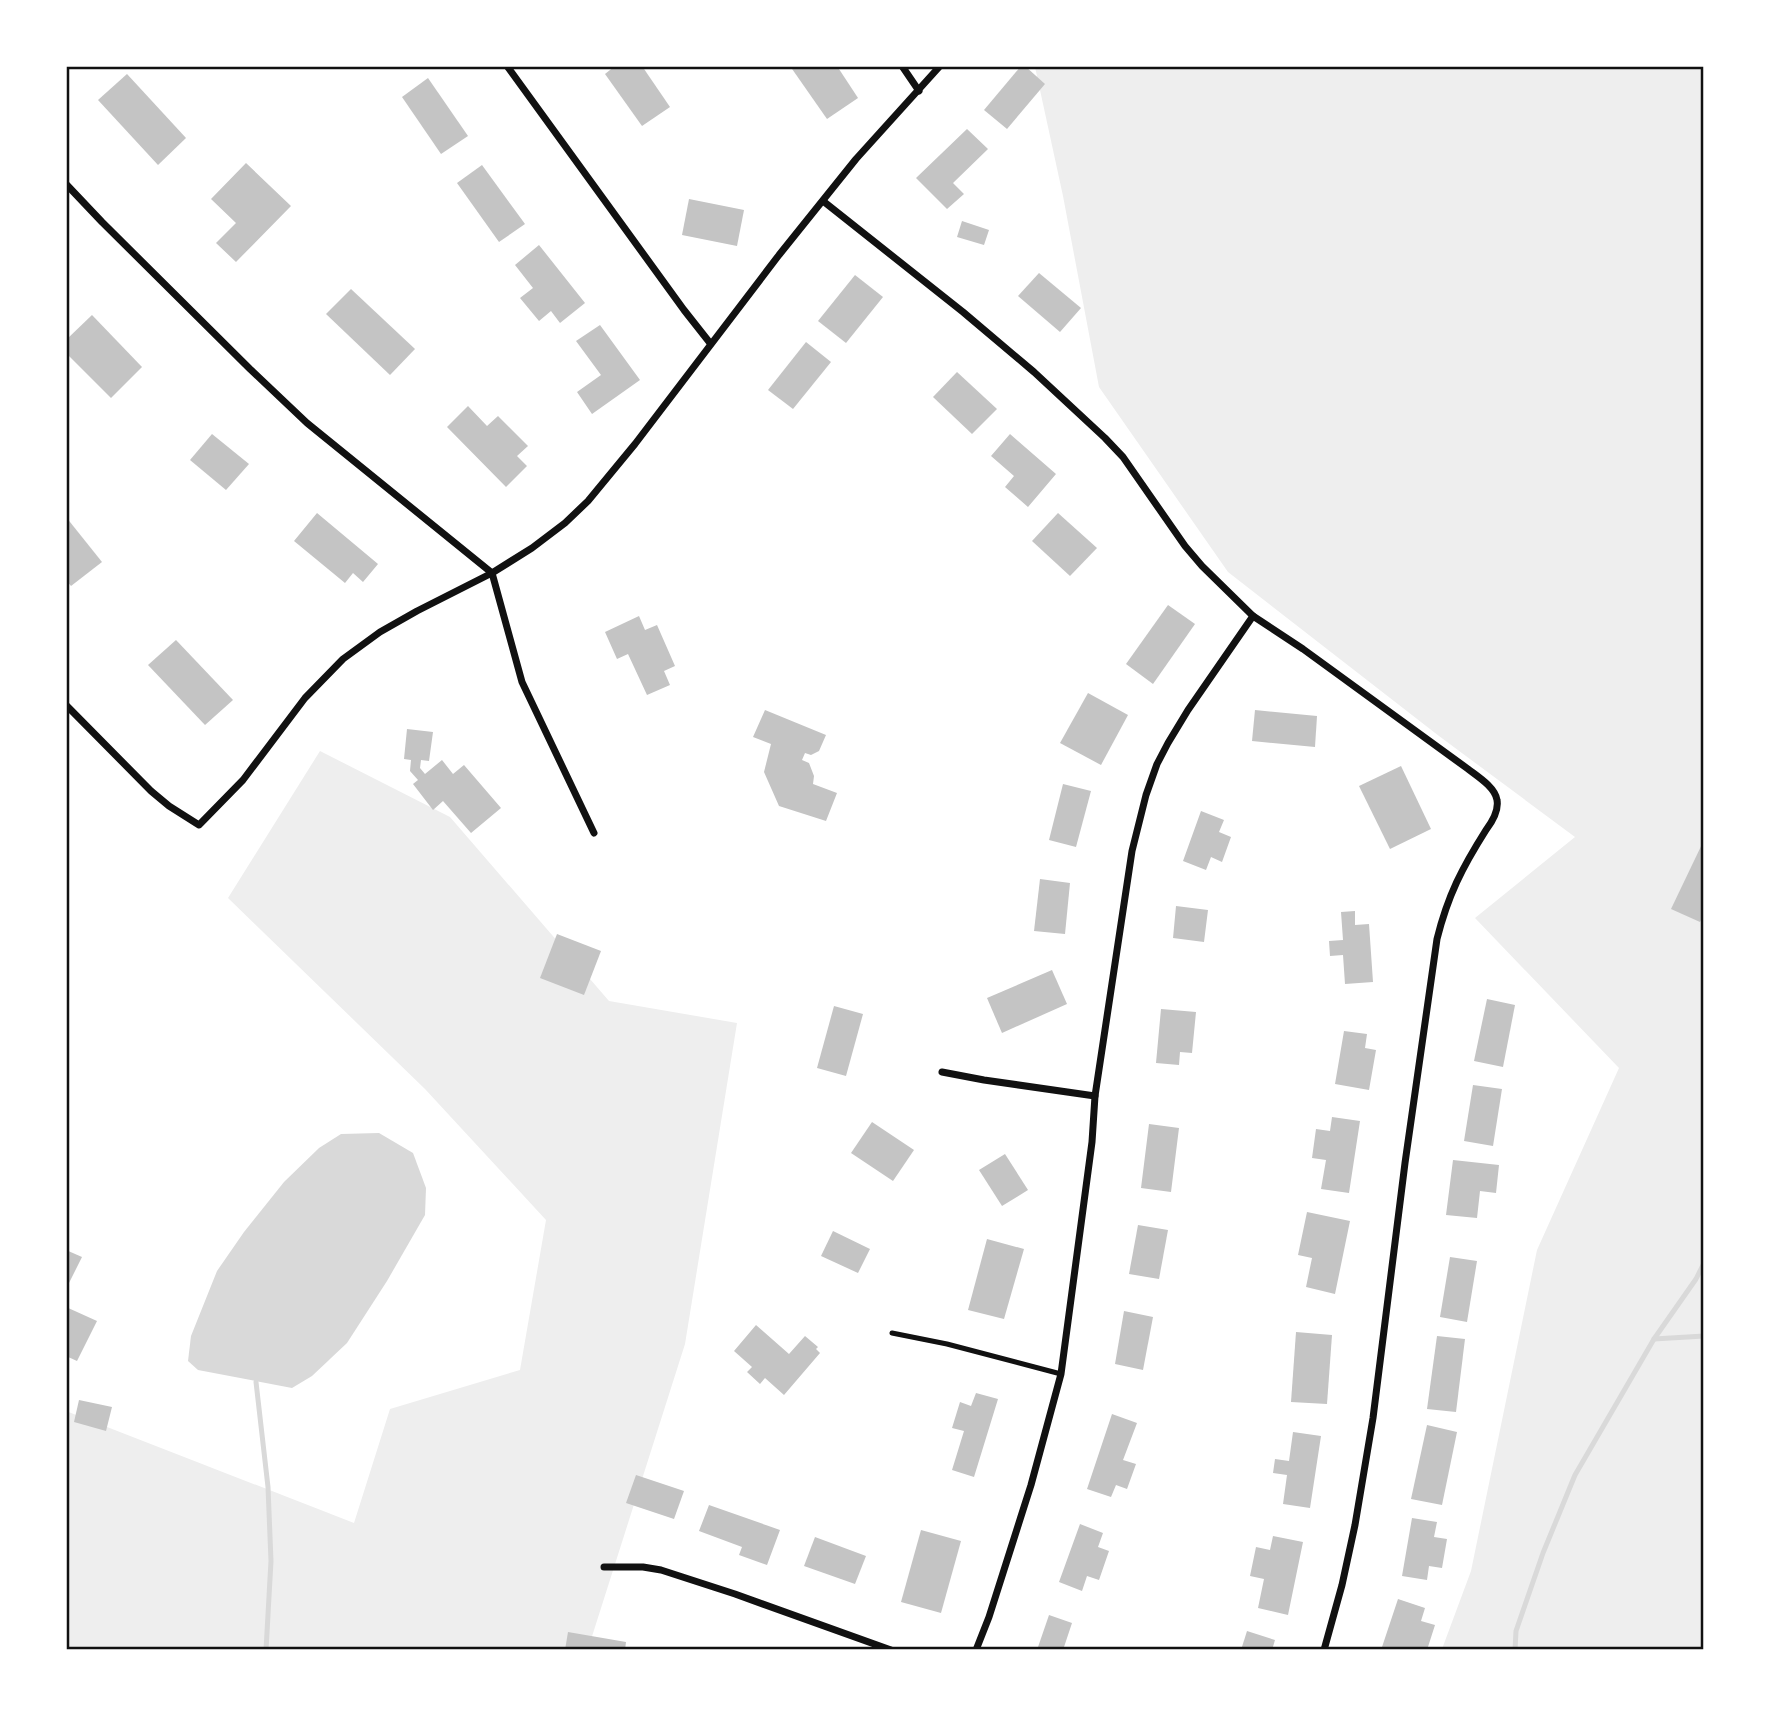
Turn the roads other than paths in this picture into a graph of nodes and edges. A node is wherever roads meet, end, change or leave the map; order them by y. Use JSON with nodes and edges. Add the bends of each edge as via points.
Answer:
{"nodes":[{"id":1,"x":507,"y":66,"type":"edge"},
{"id":2,"x":902,"y":66,"type":"edge"},
{"id":3,"x":940,"y":66,"type":"edge"},
{"id":4,"x":919,"y":91,"type":"junction"},
{"id":5,"x":66,"y":184,"type":"edge"},
{"id":6,"x":823,"y":201,"type":"junction"},
{"id":7,"x":710,"y":343,"type":"junction"},
{"id":8,"x":492,"y":573,"type":"junction"},
{"id":9,"x":1253,"y":616,"type":"junction"},
{"id":10,"x":66,"y":705,"type":"edge"},
{"id":11,"x":594,"y":833,"type":"dead end"},
{"id":12,"x":942,"y":1072,"type":"dead end"},
{"id":13,"x":1095,"y":1096,"type":"junction"},
{"id":14,"x":892,"y":1333,"type":"dead end"},
{"id":15,"x":1061,"y":1374,"type":"junction"},
{"id":16,"x":604,"y":1567,"type":"dead end"},
{"id":17,"x":891,"y":1650,"type":"edge"},
{"id":18,"x":976,"y":1650,"type":"edge"},
{"id":19,"x":1324,"y":1650,"type":"edge"}],
"edges":[{"from":1,"to":7,"type":"street"},
{"from":2,"to":4,"type":"street"},
{"from":3,"to":4,"type":"street"},
{"from":4,"to":6,"type":"street"},
{"from":5,"to":8,"type":"street","via":[[307,423]]},
{"from":6,"to":7,"type":"street"},
{"from":6,"to":9,"type":"street","via":[[963,312],[1105,438],[1185,546]]},
{"from":7,"to":8,"type":"street","via":[[588,501],[543,540]]},
{"from":8,"to":10,"type":"street","via":[[380,632],[343,659],[305,698],[243,780],[199,825],[151,791]]},
{"from":8,"to":11,"type":"street","via":[[522,682]]},
{"from":9,"to":13,"type":"street","via":[[1168,743],[1146,795],[1132,851]]},
{"from":9,"to":19,"type":"street","via":[[1483,781],[1497,800],[1494,817],[1455,884],[1437,939],[1373,1418],[1345,1573]]},
{"from":12,"to":13,"type":"street"},
{"from":13,"to":15,"type":"street"},
{"from":14,"to":15,"type":"lane"},
{"from":15,"to":18,"type":"street","via":[[1031,1485]]},
{"from":16,"to":17,"type":"street","via":[[661,1570]]}]}
